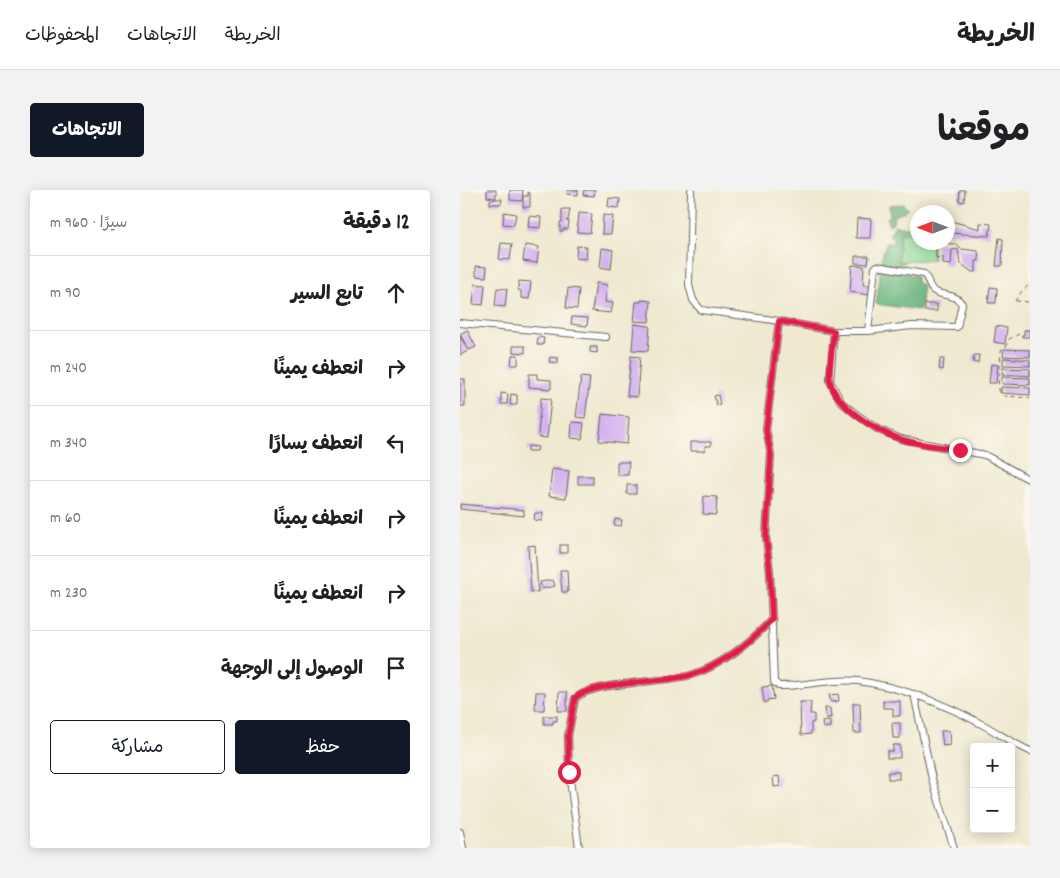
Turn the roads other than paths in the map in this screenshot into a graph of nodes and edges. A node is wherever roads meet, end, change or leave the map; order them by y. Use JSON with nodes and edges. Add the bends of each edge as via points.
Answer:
{"nodes":[{"id":1,"x":691,"y":190,"type":"edge"},
{"id":2,"x":779,"y":321,"type":"junction"},
{"id":3,"x":460,"y":323,"type":"edge"},
{"id":4,"x":834,"y":331,"type":"junction"},
{"id":5,"x":868,"y":331,"type":"junction"},
{"id":6,"x":606,"y":336,"type":"dead end"},
{"id":7,"x":1030,"y":480,"type":"edge"},
{"id":8,"x":772,"y":619,"type":"junction"},
{"id":9,"x":914,"y":694,"type":"junction"},
{"id":10,"x":1030,"y":751,"type":"edge"},
{"id":11,"x":460,"y":832,"type":"edge"},
{"id":12,"x":463,"y":848,"type":"edge"},
{"id":13,"x":579,"y":848,"type":"edge"},
{"id":14,"x":954,"y":848,"type":"edge"}],
"edges":[{"from":1,"to":2,"type":"street","via":[[689,285],[694,300],[701,310]]},
{"from":2,"to":4,"type":"street"},
{"from":2,"to":8,"type":"street","via":[[766,430],[771,455],[766,537]]},
{"from":3,"to":6,"type":"street"},
{"from":4,"to":5,"type":"street"},
{"from":4,"to":7,"type":"street","via":[[830,381],[841,402],[856,414],[877,429],[901,439],[984,455]]},
{"from":5,"to":5,"type":"street","via":[[912,326],[957,327],[962,304],[954,296],[935,292],[924,274],[878,266],[875,268]]},
{"from":8,"to":9,"type":"street","via":[[773,680],[777,686],[846,680]]},
{"from":8,"to":13,"type":"street","via":[[745,644],[714,665],[690,675],[597,689],[575,698],[568,736],[569,772]]},
{"from":9,"to":10,"type":"street","via":[[987,727]]},
{"from":9,"to":14,"type":"street","via":[[932,779]]},
{"from":11,"to":12,"type":"street"}]}
